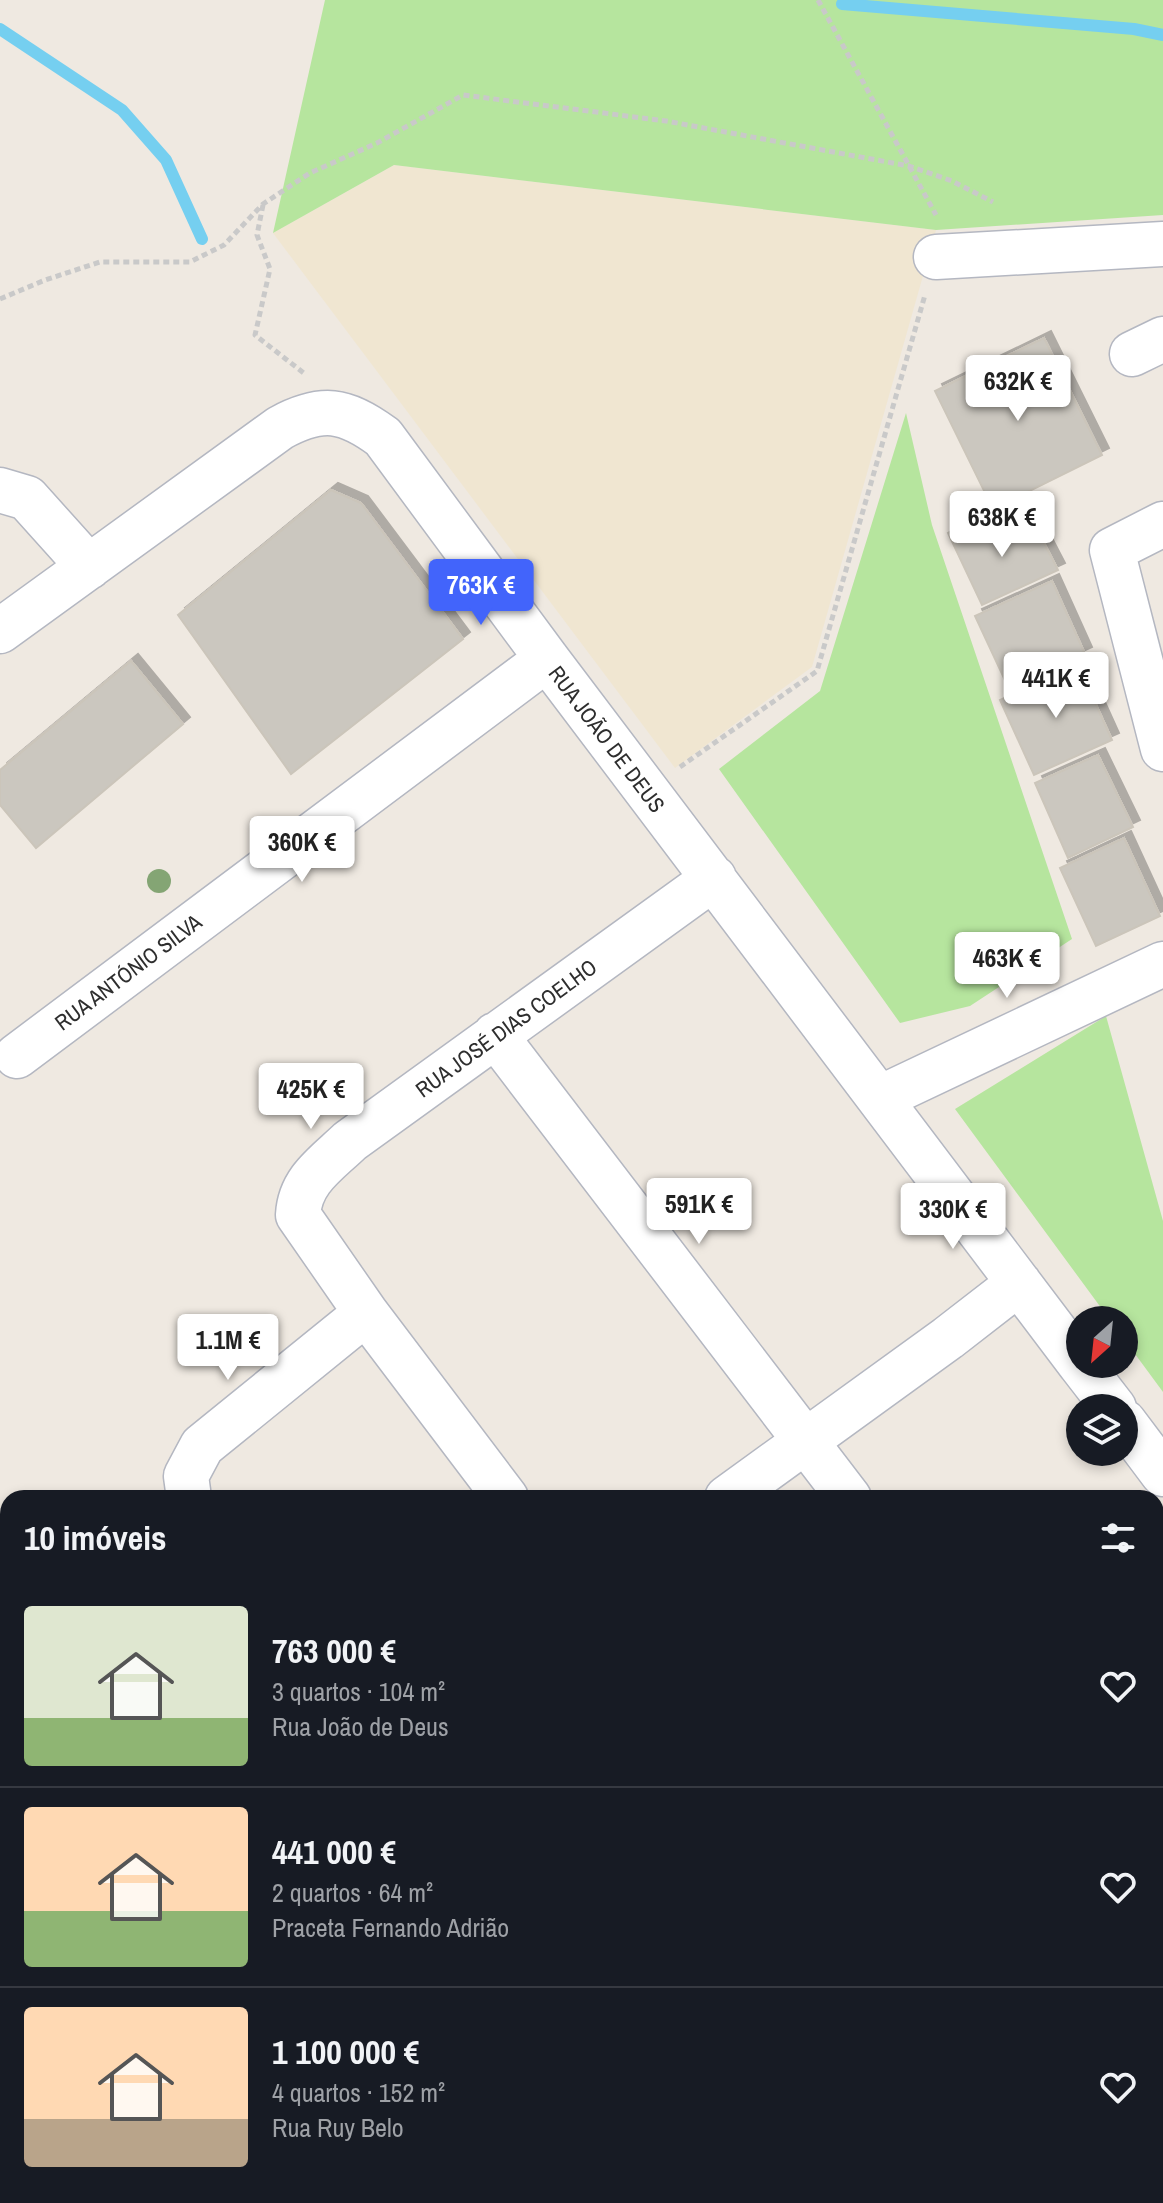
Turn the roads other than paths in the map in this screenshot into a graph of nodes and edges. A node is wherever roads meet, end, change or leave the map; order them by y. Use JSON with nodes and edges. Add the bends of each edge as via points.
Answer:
{"nodes":[{"id":1,"x":1163,"y":244,"type":"edge"},
{"id":2,"x":936,"y":257,"type":"road end"},
{"id":3,"x":0,"y":490,"type":"edge"},
{"id":4,"x":1163,"y":524,"type":"edge"},
{"id":5,"x":89,"y":567,"type":"junction"},
{"id":6,"x":0,"y":631,"type":"edge"},
{"id":7,"x":547,"y":659,"type":"junction"},
{"id":8,"x":1163,"y":749,"type":"edge"},
{"id":9,"x":714,"y":878,"type":"junction"},
{"id":10,"x":1163,"y":964,"type":"edge"},
{"id":11,"x":495,"y":1035,"type":"junction"},
{"id":12,"x":17,"y":1056,"type":"dead end"},
{"id":13,"x":880,"y":1098,"type":"junction"},
{"id":14,"x":1019,"y":1283,"type":"junction"},
{"id":15,"x":366,"y":1313,"type":"junction"},
{"id":16,"x":1066,"y":1345,"type":"edge"},
{"id":17,"x":1091,"y":1378,"type":"edge"},
{"id":18,"x":1103,"y":1394,"type":"edge"},
{"id":19,"x":805,"y":1440,"type":"junction"},
{"id":20,"x":1138,"y":1441,"type":"edge"},
{"id":21,"x":1163,"y":1474,"type":"edge"},
{"id":22,"x":188,"y":1490,"type":"edge"},
{"id":23,"x":500,"y":1490,"type":"edge"},
{"id":24,"x":738,"y":1490,"type":"edge"},
{"id":25,"x":843,"y":1490,"type":"edge"}],
"edges":[{"from":1,"to":2,"type":"street"},
{"from":3,"to":5,"type":"street","via":[[27,498]]},
{"from":4,"to":8,"type":"street","via":[[1112,550]]},
{"from":5,"to":6,"type":"street","name":"RUA JOÃO DE DEUS"},
{"from":5,"to":7,"type":"street","name":"RUA JOÃO DE DEUS","via":[[280,428],[322,412],[343,413],[383,437]]},
{"from":7,"to":9,"type":"street","name":"RUA JOÃO DE DEUS"},
{"from":7,"to":12,"type":"street","name":"RUA ANTÓNIO SILVA"},
{"from":9,"to":11,"type":"street","name":"RUA JOSÉ DIAS COELHO"},
{"from":9,"to":13,"type":"street","name":"RUA JOÃO DE DEUS"},
{"from":10,"to":13,"type":"street"},
{"from":11,"to":15,"type":"street","name":"RUA JOSÉ DIAS COELHO","via":[[350,1141],[309,1180],[299,1197],[298,1215]]},
{"from":11,"to":19,"type":"street"},
{"from":13,"to":14,"type":"street","name":"RUA JOÃO DE DEUS"},
{"from":14,"to":16,"type":"street","name":"RUA JOÃO DE DEUS"},
{"from":14,"to":19,"type":"street"},
{"from":15,"to":22,"type":"street","via":[[202,1446],[186,1476]]},
{"from":15,"to":23,"type":"street","name":"RUA JOSÉ DIAS COELHO"},
{"from":17,"to":18,"type":"street","name":"RUA JOÃO DE DEUS"},
{"from":19,"to":24,"type":"street"},
{"from":19,"to":25,"type":"street"},
{"from":20,"to":21,"type":"street"}]}
